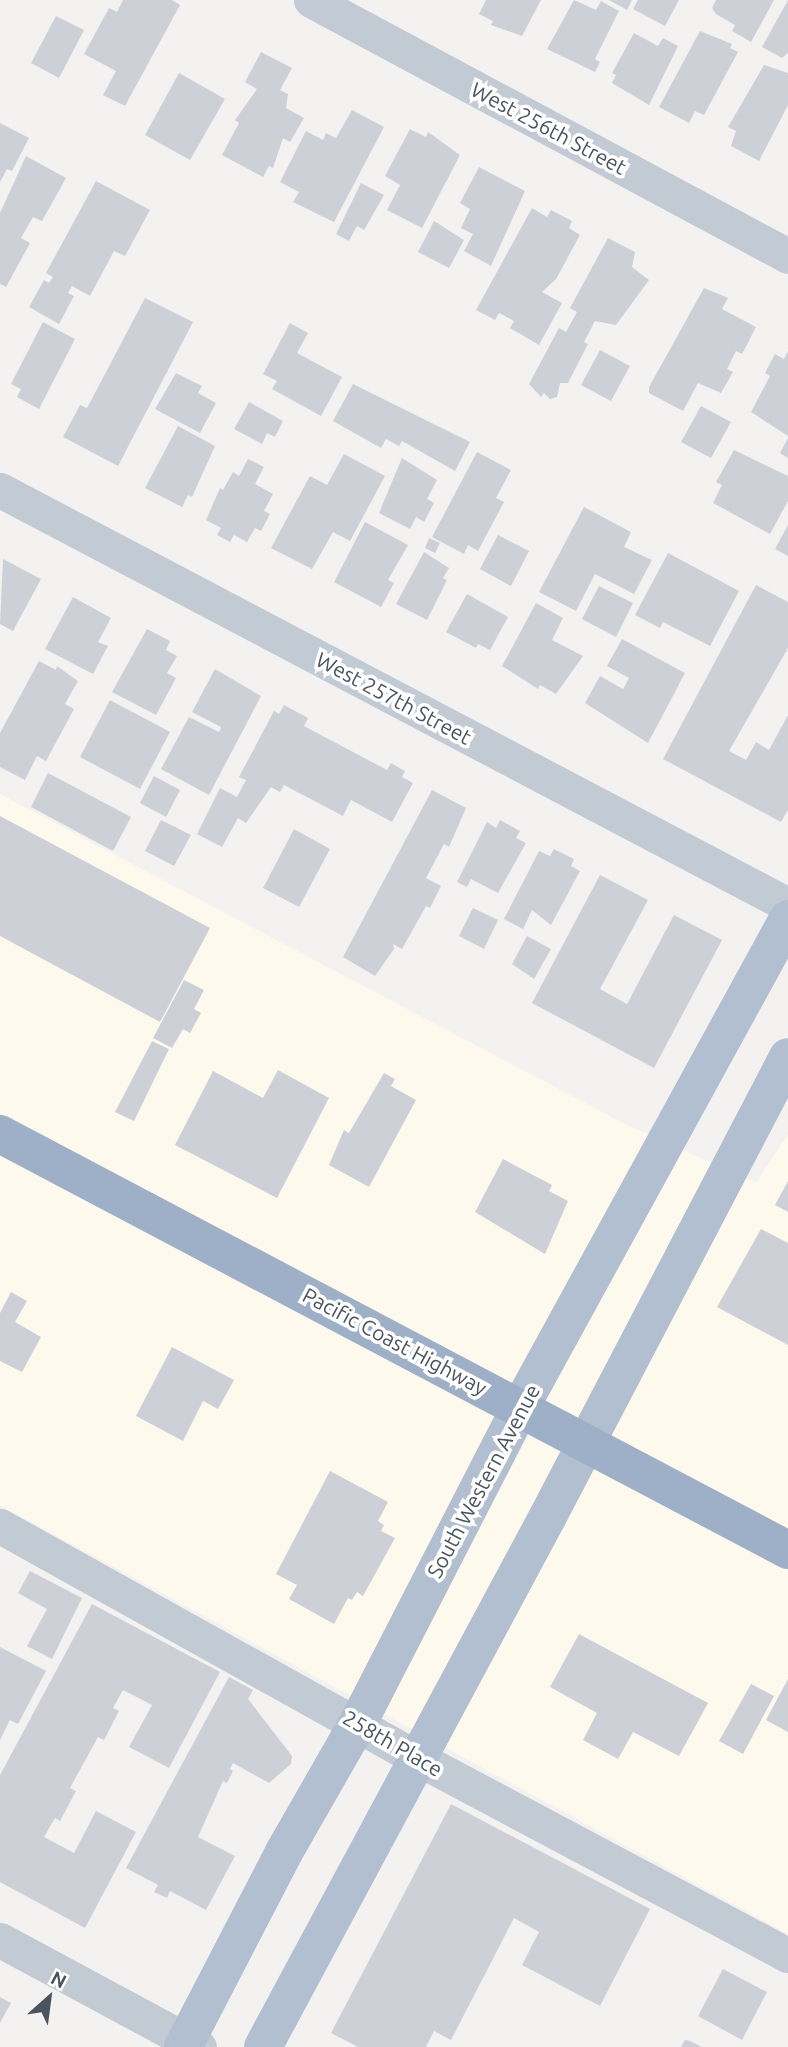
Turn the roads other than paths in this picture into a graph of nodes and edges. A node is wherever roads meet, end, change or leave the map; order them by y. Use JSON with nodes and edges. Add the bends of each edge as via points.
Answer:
{"nodes":[{"id":1,"x":311,"y":0,"type":"edge"},
{"id":2,"x":788,"y":257,"type":"edge"},
{"id":3,"x":0,"y":490,"type":"edge"},
{"id":4,"x":788,"y":905,"type":"edge"},
{"id":5,"x":788,"y":919,"type":"edge"},
{"id":6,"x":788,"y":1057,"type":"edge"},
{"id":7,"x":0,"y":1134,"type":"edge"},
{"id":8,"x":522,"y":1405,"type":"junction"},
{"id":9,"x":586,"y":1442,"type":"junction"},
{"id":10,"x":0,"y":1526,"type":"edge"},
{"id":11,"x":788,"y":1550,"type":"edge"},
{"id":12,"x":358,"y":1723,"type":"junction"},
{"id":13,"x":417,"y":1758,"type":"junction"},
{"id":14,"x":0,"y":1940,"type":"edge"},
{"id":15,"x":788,"y":1955,"type":"edge"},
{"id":16,"x":190,"y":2045,"type":"edge"},
{"id":17,"x":263,"y":2047,"type":"edge"}],
"edges":[{"from":1,"to":2,"type":"street","name":"West 256th Street"},
{"from":3,"to":4,"type":"street","name":"West 257th Street"},
{"from":5,"to":8,"type":"main road","name":"South Western Avenue"},
{"from":6,"to":9,"type":"main road"},
{"from":7,"to":8,"type":"highway","name":"Pacific Coast Highway"},
{"from":8,"to":9,"type":"highway","name":"Pacific Coast Highway"},
{"from":8,"to":12,"type":"main road","name":"South Western Avenue"},
{"from":9,"to":11,"type":"highway","name":"Pacific Coast Highway"},
{"from":9,"to":13,"type":"main road"},
{"from":10,"to":12,"type":"street","name":"258th Place"},
{"from":12,"to":13,"type":"street","name":"258th Place"},
{"from":12,"to":16,"type":"main road","name":"South Western Avenue","via":[[284,1852]]},
{"from":13,"to":15,"type":"street","name":"258th Place"},
{"from":13,"to":17,"type":"main road"},
{"from":14,"to":16,"type":"street"}]}
